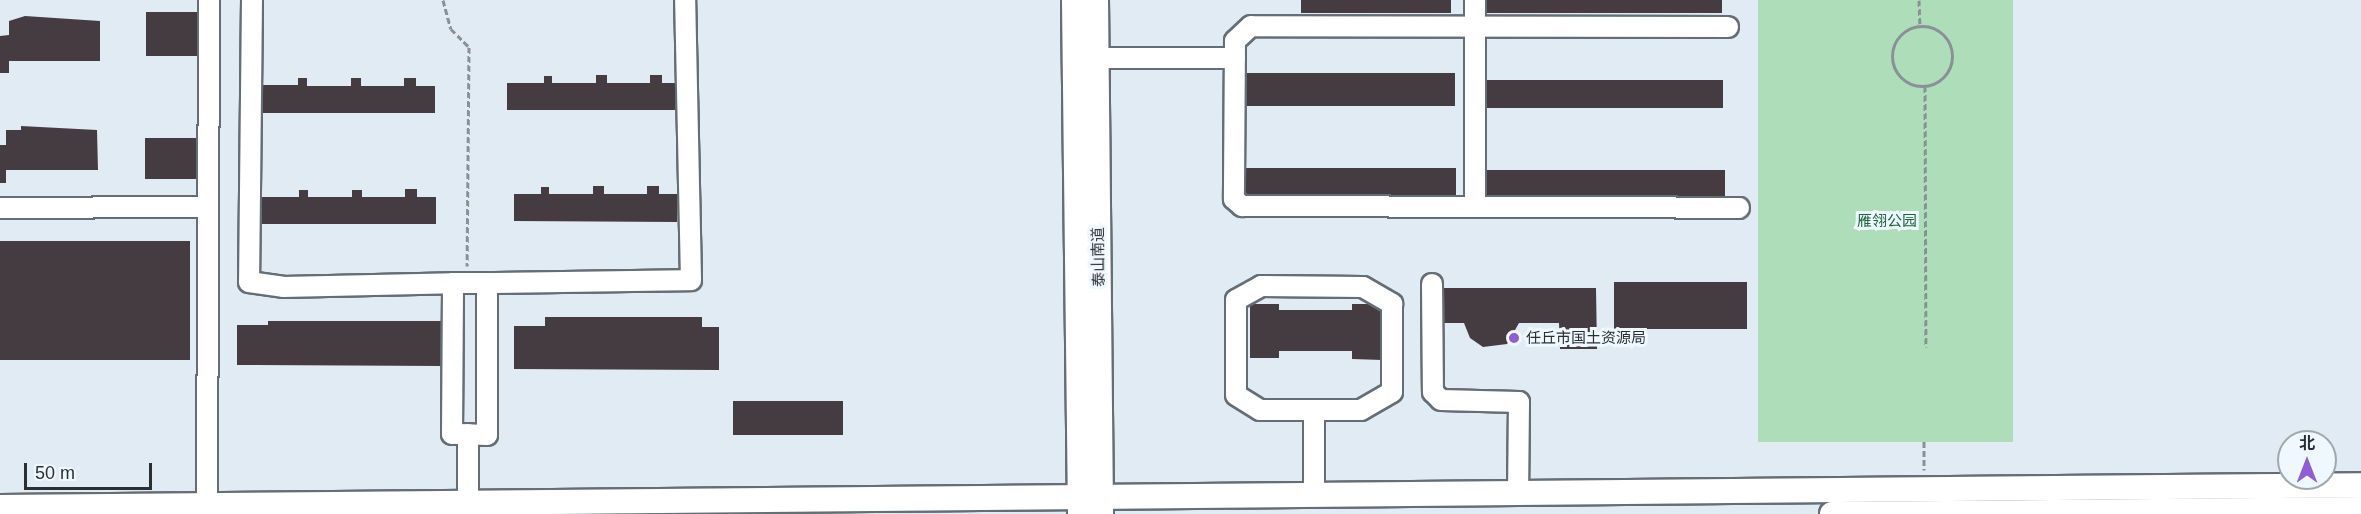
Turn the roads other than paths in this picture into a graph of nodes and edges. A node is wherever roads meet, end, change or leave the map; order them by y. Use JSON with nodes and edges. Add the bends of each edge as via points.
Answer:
{"nodes":[{"id":1,"x":209,"y":0,"type":"edge"},
{"id":2,"x":252,"y":0,"type":"edge"},
{"id":3,"x":686,"y":0,"type":"edge"},
{"id":4,"x":1074,"y":0,"type":"edge"},
{"id":5,"x":1096,"y":0,"type":"edge"},
{"id":6,"x":1475,"y":0,"type":"edge"},
{"id":7,"x":1475,"y":26,"type":"junction"},
{"id":8,"x":1728,"y":27,"type":"dead end"},
{"id":9,"x":1096,"y":57,"type":"junction"},
{"id":10,"x":1235,"y":58,"type":"junction"},
{"id":11,"x":208,"y":207,"type":"junction"},
{"id":12,"x":1474,"y":207,"type":"junction"},
{"id":13,"x":0,"y":208,"type":"edge"},
{"id":14,"x":1739,"y":208,"type":"dead end"},
{"id":15,"x":460,"y":283,"type":"junction"},
{"id":16,"x":487,"y":283,"type":"junction"},
{"id":17,"x":1432,"y":284,"type":"dead end"},
{"id":18,"x":1314,"y":410,"type":"junction"},
{"id":19,"x":468,"y":434,"type":"junction"},
{"id":20,"x":2361,"y":484,"type":"edge"},
{"id":21,"x":1518,"y":492,"type":"junction"},
{"id":22,"x":1314,"y":494,"type":"junction"},
{"id":23,"x":468,"y":502,"type":"junction"},
{"id":24,"x":207,"y":505,"type":"junction"},
{"id":25,"x":1090,"y":505,"type":"edge"},
{"id":26,"x":0,"y":507,"type":"edge"},
{"id":27,"x":2361,"y":509,"type":"edge"},
{"id":28,"x":2206,"y":512,"type":"edge"},
{"id":29,"x":2079,"y":513,"type":"edge"},
{"id":30,"x":1832,"y":514,"type":"edge"}],
"edges":[{"from":1,"to":11,"type":"lane"},
{"from":2,"to":15,"type":"lane","via":[[249,282],[283,287]]},
{"from":3,"to":16,"type":"lane","via":[[691,280]]},
{"from":4,"to":25,"type":"main road","name":"泰山南道"},
{"from":5,"to":9,"type":"main road","name":"泰山南道"},
{"from":6,"to":7,"type":"lane"},
{"from":7,"to":8,"type":"lane"},
{"from":7,"to":10,"type":"lane","via":[[1251,26],[1235,41]]},
{"from":7,"to":12,"type":"lane"},
{"from":9,"to":10,"type":"lane"},
{"from":9,"to":25,"type":"main road","name":"泰山南道"},
{"from":10,"to":12,"type":"lane","via":[[1234,199],[1242,206]]},
{"from":11,"to":13,"type":"lane"},
{"from":11,"to":24,"type":"lane"},
{"from":12,"to":14,"type":"lane"},
{"from":15,"to":16,"type":"lane"},
{"from":15,"to":19,"type":"lane","via":[[452,434]]},
{"from":16,"to":19,"type":"lane","via":[[487,435]]},
{"from":17,"to":21,"type":"lane","via":[[1433,392],[1441,400],[1519,402]]},
{"from":18,"to":18,"type":"lane","via":[[1260,410],[1236,395],[1236,300],[1261,286],[1363,287],[1392,304],[1392,392],[1361,410]]},
{"from":18,"to":22,"type":"lane"},
{"from":19,"to":23,"type":"lane"},
{"from":20,"to":21,"type":"main road"},
{"from":21,"to":22,"type":"main road"},
{"from":22,"to":25,"type":"main road"},
{"from":23,"to":24,"type":"main road"},
{"from":23,"to":25,"type":"main road"},
{"from":24,"to":26,"type":"main road"},
{"from":27,"to":28,"type":"main road"},
{"from":28,"to":29,"type":"main road"},
{"from":29,"to":30,"type":"main road"}]}
